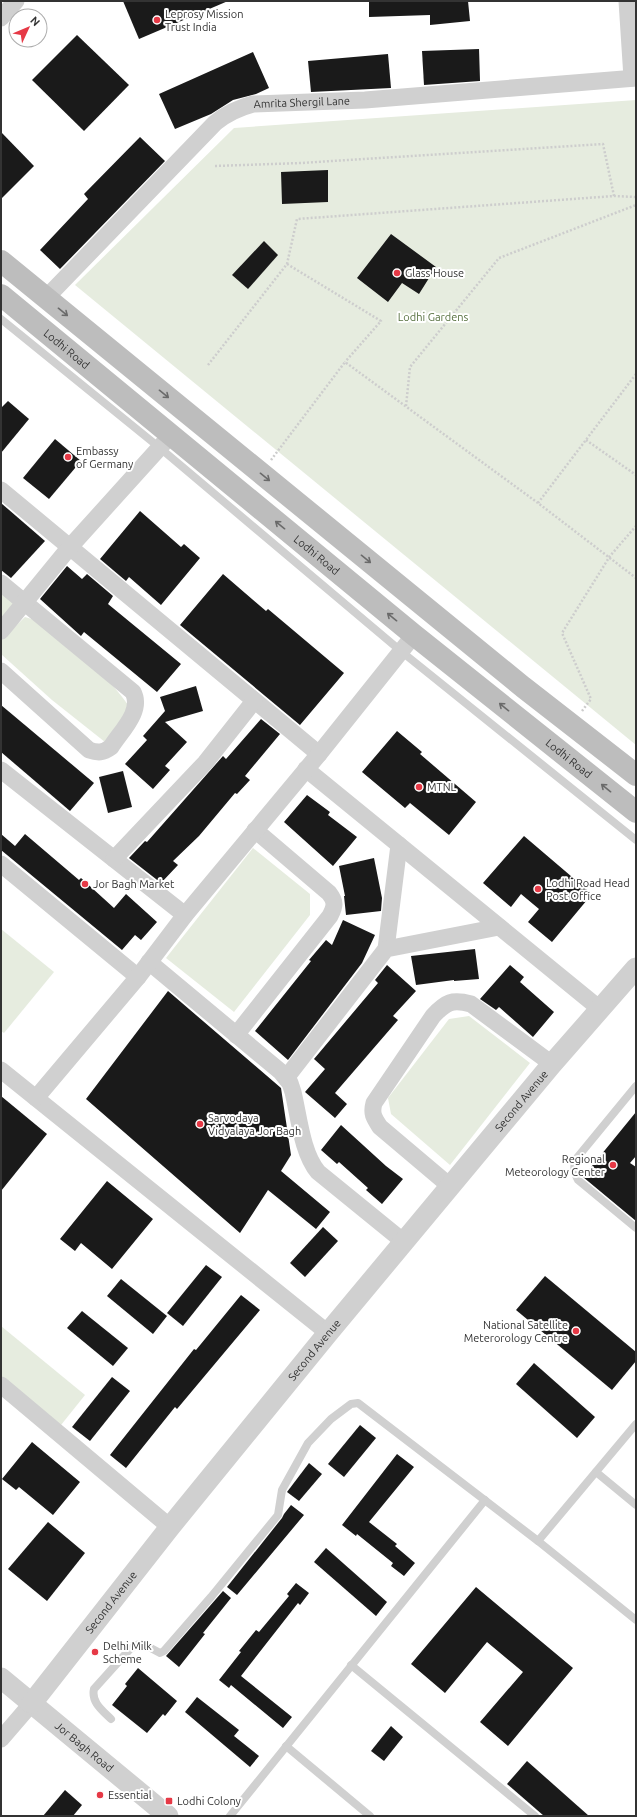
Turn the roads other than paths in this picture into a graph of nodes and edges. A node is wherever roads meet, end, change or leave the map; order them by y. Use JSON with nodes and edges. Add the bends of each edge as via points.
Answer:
{"nodes":[{"id":1,"x":16,"y":1,"type":"edge"},
{"id":2,"x":626,"y":1,"type":"edge"},
{"id":3,"x":1,"y":18,"type":"edge"},
{"id":4,"x":634,"y":78,"type":"edge"},
{"id":5,"x":1,"y":260,"type":"edge"},
{"id":6,"x":1,"y":295,"type":"edge"},
{"id":7,"x":46,"y":298,"type":"junction"},
{"id":8,"x":1,"y":320,"type":"edge"},
{"id":9,"x":165,"y":441,"type":"junction"},
{"id":10,"x":1,"y":490,"type":"edge"},
{"id":11,"x":70,"y":548,"type":"junction"},
{"id":12,"x":1,"y":583,"type":"edge"},
{"id":13,"x":25,"y":602,"type":"junction"},
{"id":14,"x":1,"y":631,"type":"edge"},
{"id":15,"x":408,"y":644,"type":"junction"},
{"id":16,"x":1,"y":671,"type":"edge"},
{"id":17,"x":254,"y":701,"type":"junction"},
{"id":18,"x":319,"y":754,"type":"junction"},
{"id":19,"x":306,"y":769,"type":"junction"},
{"id":20,"x":1,"y":770,"type":"edge"},
{"id":21,"x":636,"y":775,"type":"edge"},
{"id":22,"x":636,"y":812,"type":"edge"},
{"id":23,"x":255,"y":830,"type":"junction"},
{"id":24,"x":636,"y":840,"type":"edge"},
{"id":25,"x":399,"y":844,"type":"junction"},
{"id":26,"x":114,"y":860,"type":"junction"},
{"id":27,"x":1,"y":864,"type":"edge"},
{"id":28,"x":185,"y":915,"type":"junction"},
{"id":29,"x":499,"y":927,"type":"junction"},
{"id":30,"x":386,"y":949,"type":"junction"},
{"id":31,"x":150,"y":962,"type":"junction"},
{"id":32,"x":636,"y":968,"type":"edge"},
{"id":33,"x":138,"y":977,"type":"junction"},
{"id":34,"x":600,"y":1009,"type":"junction"},
{"id":35,"x":236,"y":1035,"type":"junction"},
{"id":36,"x":552,"y":1064,"type":"junction"},
{"id":37,"x":1,"y":1070,"type":"edge"},
{"id":38,"x":286,"y":1078,"type":"junction"},
{"id":39,"x":636,"y":1086,"type":"edge"},
{"id":40,"x":36,"y":1098,"type":"junction"},
{"id":41,"x":451,"y":1187,"type":"junction"},
{"id":42,"x":636,"y":1228,"type":"edge"},
{"id":43,"x":404,"y":1242,"type":"junction"},
{"id":44,"x":328,"y":1333,"type":"junction"},
{"id":45,"x":1,"y":1385,"type":"edge"},
{"id":46,"x":636,"y":1424,"type":"edge"},
{"id":47,"x":596,"y":1472,"type":"junction"},
{"id":48,"x":485,"y":1500,"type":"junction"},
{"id":49,"x":636,"y":1505,"type":"edge"},
{"id":50,"x":170,"y":1527,"type":"junction"},
{"id":51,"x":538,"y":1541,"type":"junction"},
{"id":52,"x":636,"y":1620,"type":"edge"},
{"id":53,"x":351,"y":1665,"type":"junction"},
{"id":54,"x":1,"y":1678,"type":"edge"},
{"id":55,"x":32,"y":1703,"type":"junction"},
{"id":56,"x":111,"y":1719,"type":"dead end"},
{"id":57,"x":1,"y":1740,"type":"edge"},
{"id":58,"x":286,"y":1746,"type":"junction"},
{"id":59,"x":168,"y":1816,"type":"edge"},
{"id":60,"x":230,"y":1816,"type":"edge"},
{"id":61,"x":370,"y":1816,"type":"edge"},
{"id":62,"x":536,"y":1816,"type":"edge"}],
"edges":[{"from":1,"to":3,"type":"street"},
{"from":2,"to":4,"type":"street"},
{"from":4,"to":7,"type":"street","name":"Amrita Shergil Lane","via":[[365,100],[253,104],[240,108],[226,114],[215,123]]},
{"from":5,"to":7,"type":"main road"},
{"from":6,"to":9,"type":"main road","name":"Lodhi Road"},
{"from":7,"to":21,"type":"main road","one_way":true,"via":[[523,687]]},
{"from":8,"to":9,"type":"lane"},
{"from":9,"to":11,"type":"street"},
{"from":9,"to":15,"type":"main road","name":"Lodhi Road"},
{"from":10,"to":11,"type":"street"},
{"from":11,"to":13,"type":"street"},
{"from":11,"to":17,"type":"street"},
{"from":12,"to":13,"type":"street"},
{"from":13,"to":14,"type":"street"},
{"from":13,"to":16,"type":"street","via":[[133,692],[137,699],[135,710],[111,747],[97,753],[89,750]]},
{"from":15,"to":18,"type":"street"},
{"from":22,"to":15,"type":"main road","name":"Lodhi Road","one_way":true},
{"from":15,"to":24,"type":"lane"},
{"from":17,"to":18,"type":"street"},
{"from":17,"to":26,"type":"street","via":[[205,763]]},
{"from":18,"to":19,"type":"street"},
{"from":19,"to":23,"type":"street"},
{"from":19,"to":25,"type":"street"},
{"from":20,"to":26,"type":"street"},
{"from":23,"to":28,"type":"street"},
{"from":23,"to":35,"type":"street","via":[[329,892],[335,906],[330,916]]},
{"from":25,"to":29,"type":"street"},
{"from":25,"to":30,"type":"street"},
{"from":26,"to":28,"type":"street"},
{"from":27,"to":33,"type":"street"},
{"from":28,"to":31,"type":"street"},
{"from":29,"to":30,"type":"street"},
{"from":29,"to":34,"type":"street"},
{"from":30,"to":38,"type":"street"},
{"from":31,"to":33,"type":"street"},
{"from":31,"to":35,"type":"street"},
{"from":32,"to":34,"type":"street","name":"Second Avenue"},
{"from":33,"to":40,"type":"street"},
{"from":34,"to":36,"type":"street","name":"Second Avenue"},
{"from":35,"to":38,"type":"street"},
{"from":36,"to":41,"type":"street","name":"Second Avenue"},
{"from":36,"to":41,"type":"street","via":[[471,1004],[452,1002],[433,1016],[371,1111],[380,1127]]},
{"from":37,"to":40,"type":"street"},
{"from":38,"to":43,"type":"street","via":[[293,1092],[311,1164]]},
{"from":39,"to":42,"type":"lane","via":[[576,1159],[574,1166],[578,1180]]},
{"from":40,"to":44,"type":"street"},
{"from":41,"to":43,"type":"street","name":"Second Avenue"},
{"from":43,"to":44,"type":"street","name":"Second Avenue"},
{"from":44,"to":50,"type":"street","name":"Second Avenue"},
{"from":45,"to":50,"type":"street"},
{"from":46,"to":47,"type":"lane"},
{"from":47,"to":49,"type":"lane"},
{"from":47,"to":51,"type":"lane"},
{"from":48,"to":51,"type":"lane"},
{"from":48,"to":53,"type":"lane"},
{"from":48,"to":56,"type":"lane","via":[[358,1403],[351,1404],[331,1418],[308,1444],[282,1490],[278,1515],[212,1597],[164,1651],[160,1653],[139,1644],[130,1649],[94,1689],[92,1696],[97,1705]]},
{"from":50,"to":55,"type":"street","name":"Second Avenue"},
{"from":51,"to":52,"type":"lane"},
{"from":53,"to":58,"type":"lane"},
{"from":53,"to":62,"type":"lane"},
{"from":54,"to":55,"type":"street","name":"Jor Bagh Road"},
{"from":55,"to":57,"type":"street","name":"Second Avenue"},
{"from":55,"to":59,"type":"street","name":"Jor Bagh Road"},
{"from":58,"to":60,"type":"lane"},
{"from":58,"to":61,"type":"lane"}]}
